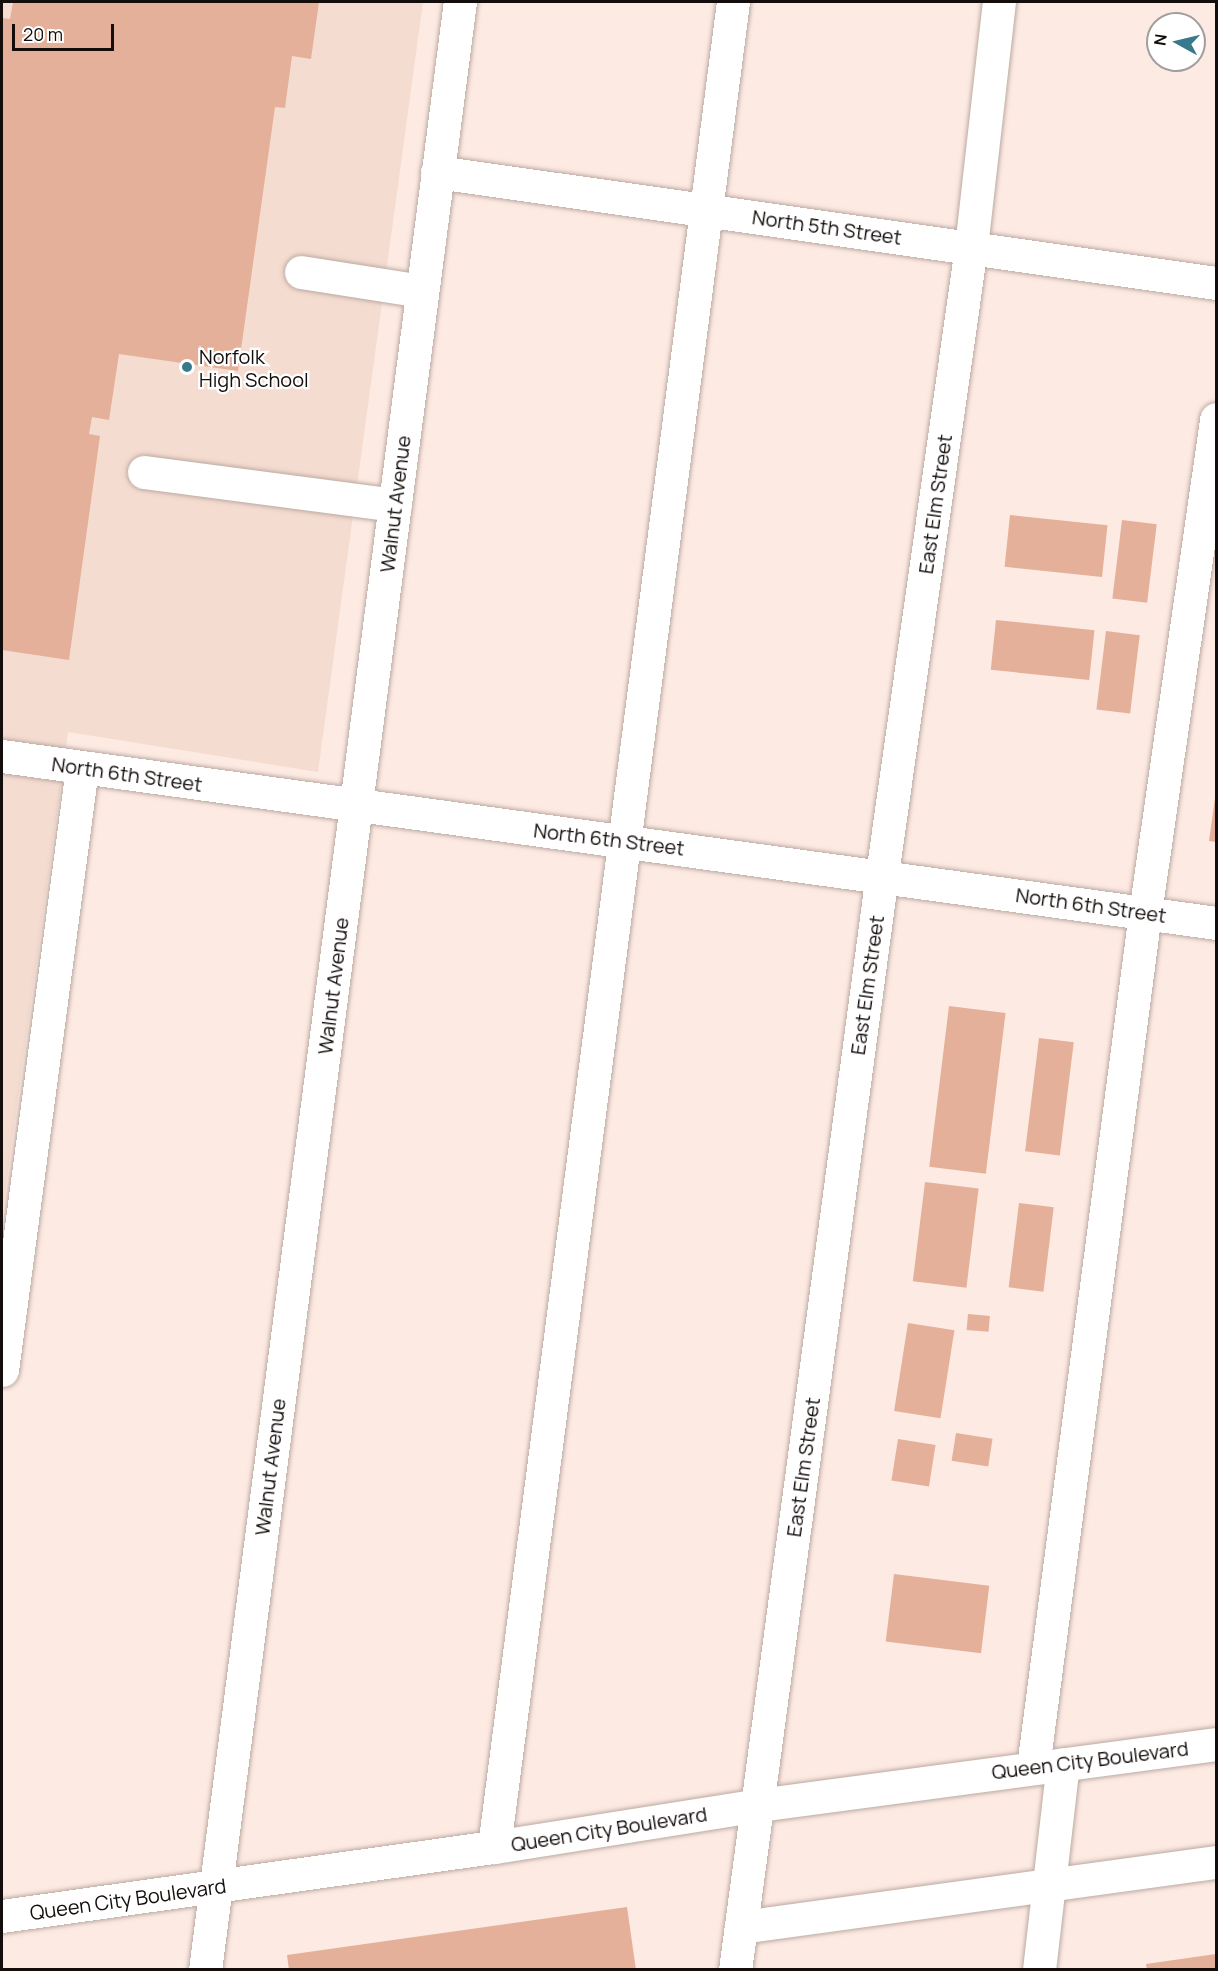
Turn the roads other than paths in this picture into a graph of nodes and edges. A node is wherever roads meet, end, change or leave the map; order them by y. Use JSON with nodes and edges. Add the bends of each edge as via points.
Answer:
{"nodes":[{"id":1,"x":460,"y":2,"type":"edge"},
{"id":2,"x":733,"y":2,"type":"edge"},
{"id":3,"x":999,"y":2,"type":"edge"},
{"id":4,"x":437,"y":172,"type":"junction"},
{"id":5,"x":705,"y":211,"type":"junction"},
{"id":6,"x":971,"y":247,"type":"junction"},
{"id":7,"x":301,"y":272,"type":"dead end"},
{"id":8,"x":1216,"y":284,"type":"edge"},
{"id":9,"x":423,"y":291,"type":"junction"},
{"id":10,"x":1216,"y":419,"type":"edge"},
{"id":11,"x":144,"y":472,"type":"dead end"},
{"id":12,"x":395,"y":505,"type":"junction"},
{"id":13,"x":2,"y":756,"type":"edge"},
{"id":14,"x":82,"y":768,"type":"junction"},
{"id":15,"x":356,"y":807,"type":"junction"},
{"id":16,"x":624,"y":842,"type":"junction"},
{"id":17,"x":882,"y":874,"type":"junction"},
{"id":18,"x":1145,"y":913,"type":"junction"},
{"id":19,"x":1216,"y":923,"type":"edge"},
{"id":20,"x":2,"y":1370,"type":"edge"},
{"id":21,"x":1216,"y":1744,"type":"edge"},
{"id":22,"x":1048,"y":1766,"type":"junction"},
{"id":23,"x":759,"y":1805,"type":"junction"},
{"id":24,"x":494,"y":1847,"type":"junction"},
{"id":25,"x":1216,"y":1862,"type":"edge"},
{"id":26,"x":1049,"y":1885,"type":"junction"},
{"id":27,"x":215,"y":1887,"type":"junction"},
{"id":28,"x":2,"y":1916,"type":"edge"},
{"id":29,"x":741,"y":1927,"type":"junction"},
{"id":30,"x":205,"y":1970,"type":"edge"},
{"id":31,"x":735,"y":1970,"type":"edge"},
{"id":32,"x":1039,"y":1970,"type":"edge"}],
"edges":[{"from":1,"to":4,"type":"street","name":"Walnut Avenue"},
{"from":2,"to":5,"type":"street"},
{"from":3,"to":6,"type":"street","name":"East Elm Street"},
{"from":4,"to":5,"type":"street","name":"North 5th Street"},
{"from":4,"to":9,"type":"street","name":"Walnut Avenue"},
{"from":5,"to":6,"type":"street","name":"North 5th Street"},
{"from":5,"to":16,"type":"street"},
{"from":6,"to":8,"type":"street","name":"North 5th Street"},
{"from":6,"to":17,"type":"street","name":"East Elm Street"},
{"from":7,"to":9,"type":"street"},
{"from":9,"to":12,"type":"street","name":"Walnut Avenue"},
{"from":10,"to":18,"type":"street"},
{"from":11,"to":12,"type":"street"},
{"from":12,"to":15,"type":"street","name":"Walnut Avenue"},
{"from":13,"to":14,"type":"street","name":"North 6th Street"},
{"from":14,"to":15,"type":"street","name":"North 6th Street"},
{"from":14,"to":20,"type":"street"},
{"from":15,"to":16,"type":"street","name":"North 6th Street"},
{"from":15,"to":27,"type":"street","name":"Walnut Avenue"},
{"from":16,"to":17,"type":"street","name":"North 6th Street"},
{"from":16,"to":24,"type":"street"},
{"from":17,"to":18,"type":"street","name":"North 6th Street"},
{"from":17,"to":23,"type":"street","name":"East Elm Street"},
{"from":18,"to":19,"type":"street","name":"North 6th Street"},
{"from":18,"to":22,"type":"street"},
{"from":21,"to":22,"type":"street","name":"Queen City Boulevard"},
{"from":22,"to":23,"type":"street","name":"Queen City Boulevard"},
{"from":22,"to":26,"type":"street"},
{"from":23,"to":24,"type":"street","name":"Queen City Boulevard"},
{"from":23,"to":29,"type":"street","name":"East Elm Street"},
{"from":24,"to":27,"type":"street","name":"Queen City Boulevard"},
{"from":25,"to":26,"type":"street"},
{"from":26,"to":29,"type":"street"},
{"from":26,"to":32,"type":"street"},
{"from":27,"to":28,"type":"street","name":"Queen City Boulevard"},
{"from":27,"to":30,"type":"street","name":"Walnut Avenue"},
{"from":29,"to":31,"type":"street","name":"East Elm Street"}]}
